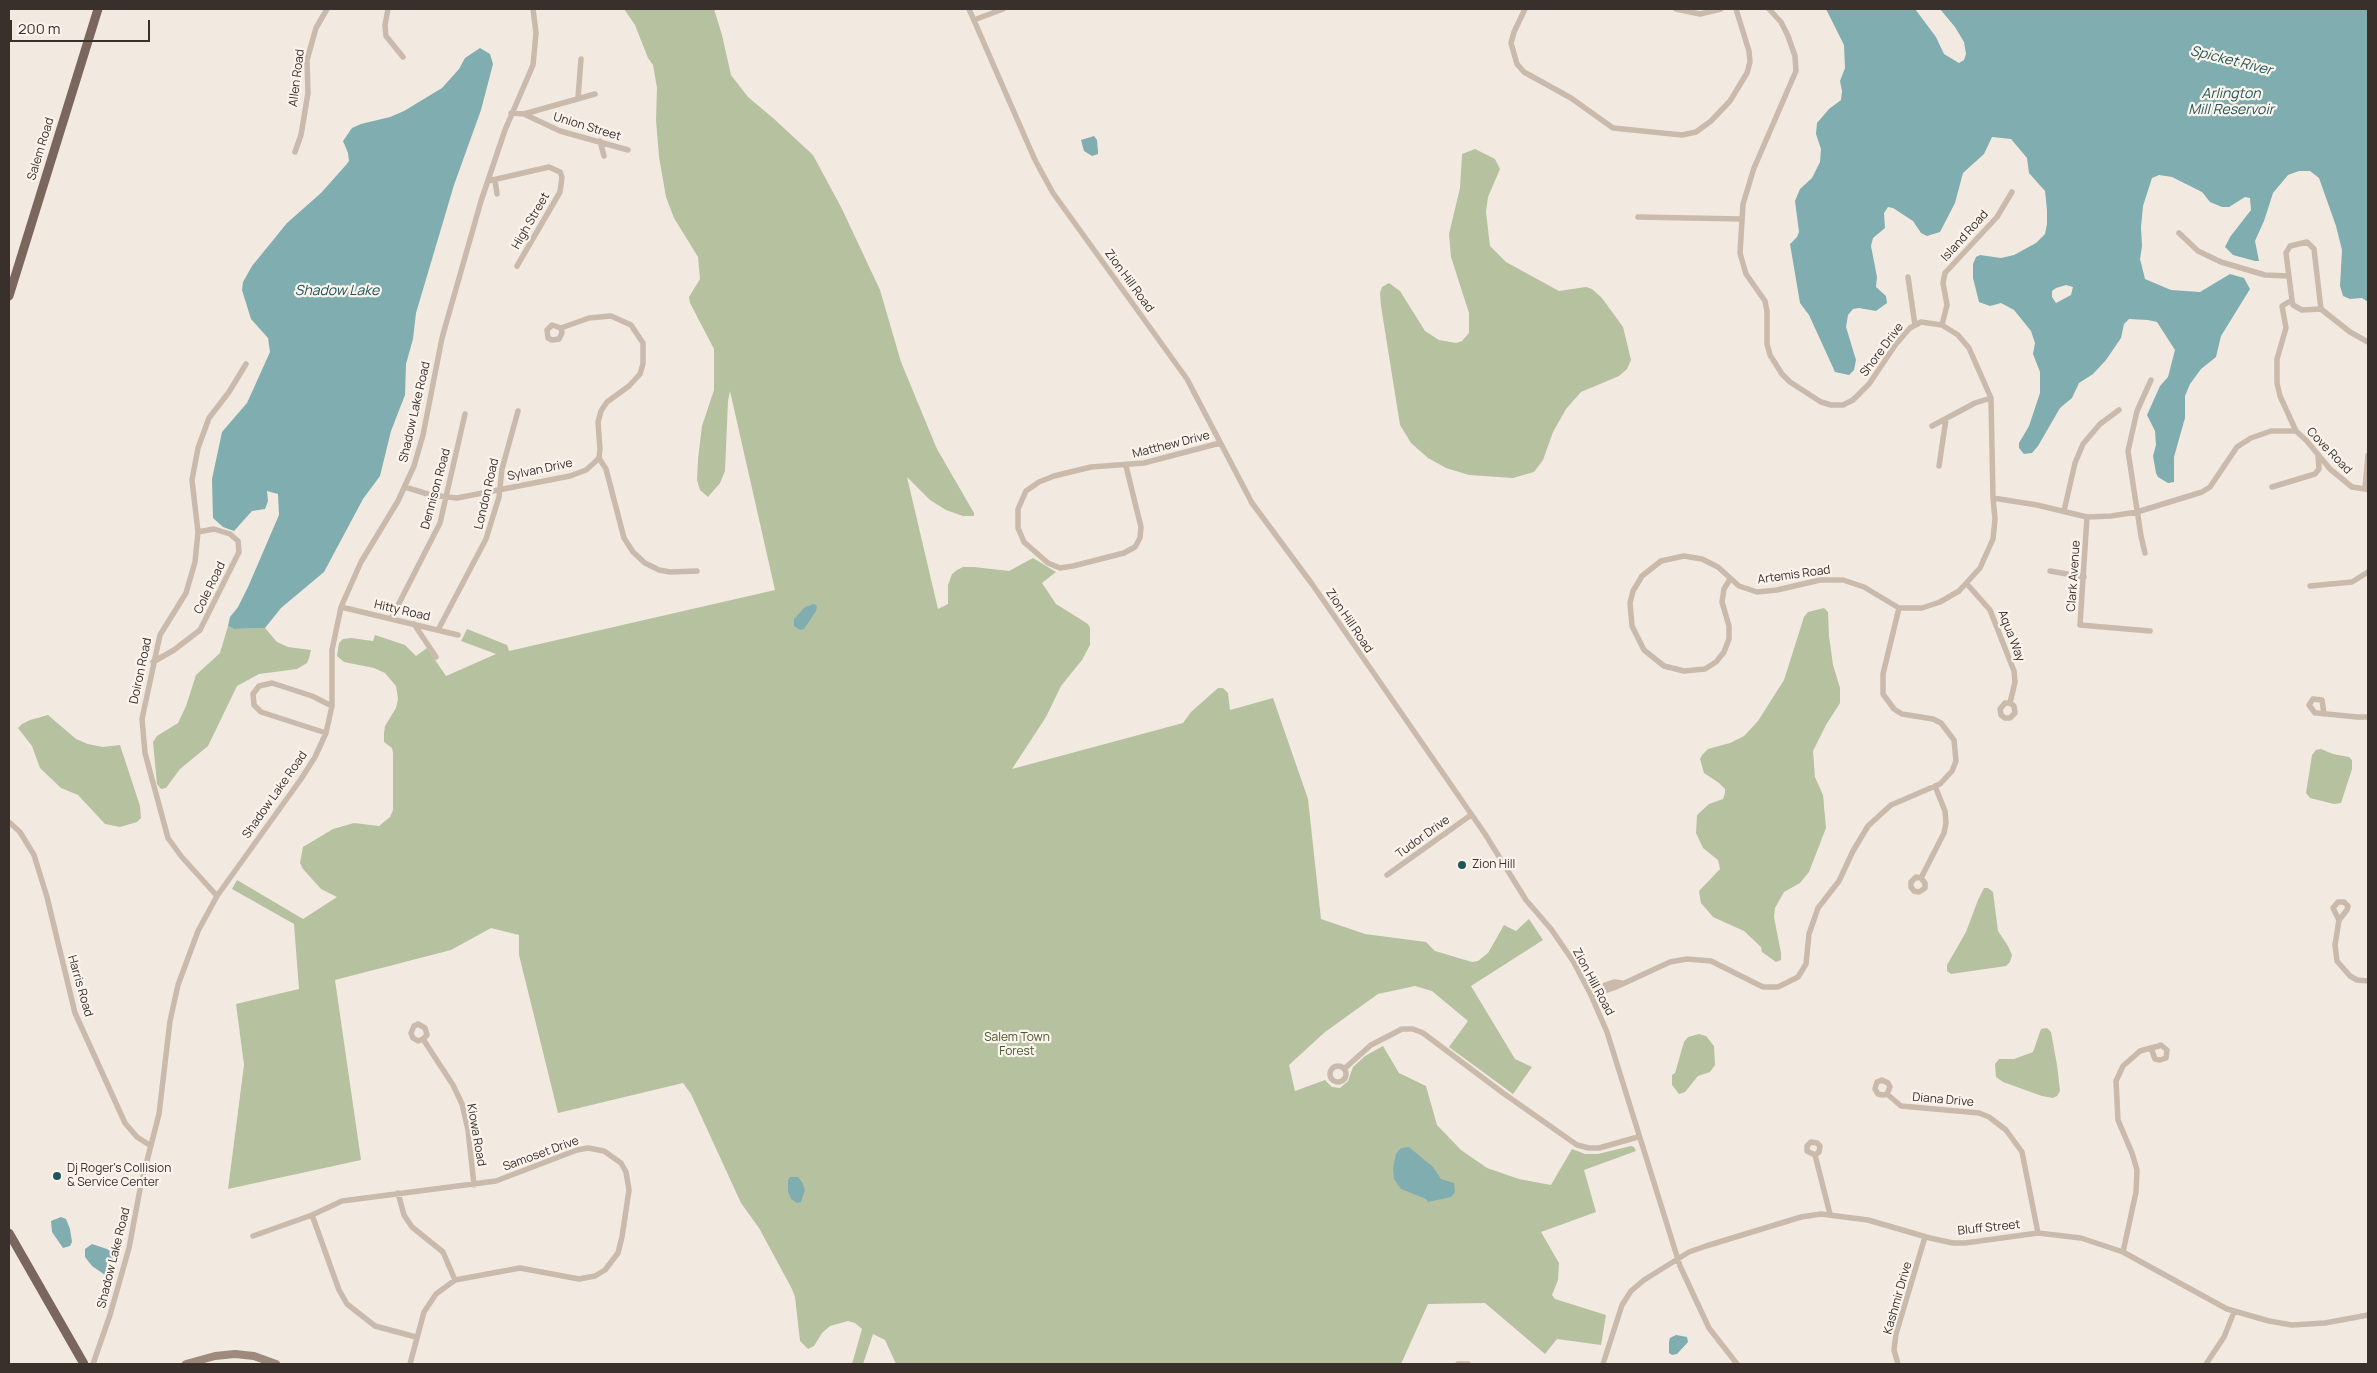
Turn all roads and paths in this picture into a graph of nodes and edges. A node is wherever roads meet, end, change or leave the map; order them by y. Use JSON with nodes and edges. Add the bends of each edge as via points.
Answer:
{"nodes":[{"id":1,"x":98,"y":9,"type":"edge"},
{"id":2,"x":327,"y":9,"type":"edge"},
{"id":3,"x":388,"y":9,"type":"edge"},
{"id":4,"x":533,"y":9,"type":"edge"},
{"id":5,"x":969,"y":9,"type":"edge"},
{"id":6,"x":1003,"y":9,"type":"edge"},
{"id":7,"x":1525,"y":9,"type":"edge"},
{"id":8,"x":1676,"y":9,"type":"edge"},
{"id":9,"x":1721,"y":9,"type":"edge"},
{"id":10,"x":1736,"y":9,"type":"edge"},
{"id":11,"x":1769,"y":9,"type":"edge"},
{"id":12,"x":974,"y":20,"type":"junction"},
{"id":13,"x":403,"y":57,"type":"dead end"},
{"id":14,"x":581,"y":59,"type":"dead end"},
{"id":15,"x":595,"y":94,"type":"dead end"},
{"id":16,"x":578,"y":98,"type":"junction"},
{"id":17,"x":511,"y":113,"type":"junction"},
{"id":18,"x":524,"y":114,"type":"junction"},
{"id":19,"x":600,"y":141,"type":"junction"},
{"id":20,"x":628,"y":150,"type":"dead end"},
{"id":21,"x":296,"y":152,"type":"dead end"},
{"id":22,"x":604,"y":156,"type":"dead end"},
{"id":23,"x":491,"y":181,"type":"junction"},
{"id":24,"x":2012,"y":192,"type":"dead end"},
{"id":25,"x":497,"y":194,"type":"dead end"},
{"id":26,"x":1638,"y":217,"type":"dead end"},
{"id":27,"x":1742,"y":219,"type":"junction"},
{"id":28,"x":2180,"y":235,"type":"dead end"},
{"id":29,"x":517,"y":266,"type":"dead end"},
{"id":30,"x":2289,"y":276,"type":"junction"},
{"id":31,"x":1908,"y":277,"type":"dead end"},
{"id":32,"x":9,"y":296,"type":"edge"},
{"id":33,"x":2292,"y":300,"type":"junction"},
{"id":34,"x":2321,"y":309,"type":"junction"},
{"id":35,"x":1915,"y":325,"type":"junction"},
{"id":36,"x":1942,"y":325,"type":"junction"},
{"id":37,"x":561,"y":328,"type":"dead end"},
{"id":38,"x":2368,"y":342,"type":"edge"},
{"id":39,"x":246,"y":364,"type":"dead end"},
{"id":40,"x":2151,"y":380,"type":"dead end"},
{"id":41,"x":1991,"y":398,"type":"junction"},
{"id":42,"x":2119,"y":410,"type":"dead end"},
{"id":43,"x":518,"y":411,"type":"dead end"},
{"id":44,"x":466,"y":414,"type":"dead end"},
{"id":45,"x":1946,"y":419,"type":"junction"},
{"id":46,"x":1932,"y":426,"type":"dead end"},
{"id":47,"x":2296,"y":431,"type":"junction"},
{"id":48,"x":1220,"y":443,"type":"junction"},
{"id":49,"x":2318,"y":455,"type":"junction"},
{"id":50,"x":2368,"y":455,"type":"edge"},
{"id":51,"x":599,"y":458,"type":"junction"},
{"id":52,"x":1126,"y":466,"type":"junction"},
{"id":53,"x":1939,"y":466,"type":"dead end"},
{"id":54,"x":405,"y":487,"type":"junction"},
{"id":55,"x":2272,"y":487,"type":"dead end"},
{"id":56,"x":499,"y":490,"type":"junction"},
{"id":57,"x":2367,"y":490,"type":"edge"},
{"id":58,"x":446,"y":498,"type":"junction"},
{"id":59,"x":1993,"y":498,"type":"junction"},
{"id":60,"x":2064,"y":511,"type":"junction"},
{"id":61,"x":2137,"y":512,"type":"junction"},
{"id":62,"x":2087,"y":517,"type":"junction"},
{"id":63,"x":198,"y":532,"type":"junction"},
{"id":64,"x":2145,"y":553,"type":"dead end"},
{"id":65,"x":697,"y":571,"type":"dead end"},
{"id":66,"x":2050,"y":571,"type":"dead end"},
{"id":67,"x":2368,"y":572,"type":"edge"},
{"id":68,"x":2084,"y":577,"type":"junction"},
{"id":69,"x":1730,"y":579,"type":"junction"},
{"id":70,"x":1967,"y":584,"type":"junction"},
{"id":71,"x":2310,"y":586,"type":"dead end"},
{"id":72,"x":341,"y":607,"type":"junction"},
{"id":73,"x":1899,"y":608,"type":"junction"},
{"id":74,"x":391,"y":619,"type":"junction"},
{"id":75,"x":414,"y":624,"type":"junction"},
{"id":76,"x":438,"y":630,"type":"junction"},
{"id":77,"x":2150,"y":631,"type":"dead end"},
{"id":78,"x":458,"y":635,"type":"dead end"},
{"id":79,"x":436,"y":657,"type":"dead end"},
{"id":80,"x":154,"y":662,"type":"junction"},
{"id":81,"x":2010,"y":703,"type":"dead end"},
{"id":82,"x":332,"y":706,"type":"junction"},
{"id":83,"x":2324,"y":714,"type":"dead end"},
{"id":84,"x":2368,"y":717,"type":"edge"},
{"id":85,"x":326,"y":733,"type":"junction"},
{"id":86,"x":1935,"y":786,"type":"junction"},
{"id":87,"x":1471,"y":815,"type":"junction"},
{"id":88,"x":9,"y":822,"type":"edge"},
{"id":89,"x":1387,"y":876,"type":"dead end"},
{"id":90,"x":1921,"y":878,"type":"dead end"},
{"id":91,"x":217,"y":896,"type":"junction"},
{"id":92,"x":2339,"y":920,"type":"dead end"},
{"id":93,"x":2368,"y":981,"type":"edge"},
{"id":94,"x":1590,"y":994,"type":"junction"},
{"id":95,"x":423,"y":1039,"type":"dead end"},
{"id":96,"x":2151,"y":1048,"type":"dead end"},
{"id":97,"x":1344,"y":1069,"type":"dead end"},
{"id":98,"x":1888,"y":1094,"type":"dead end"},
{"id":99,"x":1638,"y":1137,"type":"junction"},
{"id":100,"x":151,"y":1146,"type":"junction"},
{"id":101,"x":1815,"y":1155,"type":"dead end"},
{"id":102,"x":474,"y":1185,"type":"junction"},
{"id":103,"x":398,"y":1193,"type":"junction"},
{"id":104,"x":1830,"y":1214,"type":"junction"},
{"id":105,"x":312,"y":1215,"type":"junction"},
{"id":106,"x":9,"y":1233,"type":"edge"},
{"id":107,"x":2038,"y":1233,"type":"junction"},
{"id":108,"x":253,"y":1236,"type":"dead end"},
{"id":109,"x":1925,"y":1237,"type":"junction"},
{"id":110,"x":2123,"y":1252,"type":"junction"},
{"id":111,"x":1678,"y":1258,"type":"junction"},
{"id":112,"x":455,"y":1280,"type":"junction"},
{"id":113,"x":2234,"y":1312,"type":"junction"},
{"id":114,"x":2368,"y":1315,"type":"edge"},
{"id":115,"x":416,"y":1337,"type":"junction"},
{"id":116,"x":84,"y":1364,"type":"edge"},
{"id":117,"x":93,"y":1364,"type":"edge"},
{"id":118,"x":186,"y":1364,"type":"edge"},
{"id":119,"x":276,"y":1364,"type":"edge"},
{"id":120,"x":410,"y":1364,"type":"edge"},
{"id":121,"x":1458,"y":1364,"type":"edge"},
{"id":122,"x":1468,"y":1364,"type":"edge"},
{"id":123,"x":1603,"y":1364,"type":"edge"},
{"id":124,"x":1737,"y":1364,"type":"edge"},
{"id":125,"x":1898,"y":1364,"type":"edge"},
{"id":126,"x":2206,"y":1364,"type":"edge"}],
"edges":[{"from":1,"to":32,"type":"main road","name":"Salem Road"},
{"from":2,"to":21,"type":"street","name":"Allen Road","via":[[316,28],[307,60],[308,93]]},
{"from":3,"to":13,"type":"street","via":[[386,36]]},
{"from":4,"to":17,"type":"street","name":"Shadow Lake Road","via":[[536,49],[533,65]]},
{"from":5,"to":12,"type":"street","name":"Zion Hill Road"},
{"from":6,"to":12,"type":"street"},
{"from":7,"to":10,"type":"street","via":[[1511,43],[1517,64],[1524,72],[1571,98],[1613,128],[1682,135],[1696,132],[1711,121],[1730,101],[1747,73],[1749,52]]},
{"from":8,"to":9,"type":"street","via":[[1700,14]]},
{"from":11,"to":27,"type":"street","name":"Shore Drive","via":[[1788,36],[1796,71],[1754,168]]},
{"from":12,"to":48,"type":"street","name":"Zion Hill Road","via":[[1034,160],[1053,193],[1187,379]]},
{"from":14,"to":16,"type":"street"},
{"from":15,"to":16,"type":"street"},
{"from":16,"to":18,"type":"street"},
{"from":17,"to":18,"type":"street","name":"Union Street"},
{"from":17,"to":23,"type":"street","name":"Shadow Lake Road"},
{"from":18,"to":19,"type":"street","name":"Union Street","via":[[560,131]]},
{"from":19,"to":20,"type":"street","name":"Union Street"},
{"from":19,"to":22,"type":"street"},
{"from":23,"to":25,"type":"street"},
{"from":23,"to":29,"type":"street","name":"High Street","via":[[549,167],[555,168],[562,176],[560,192]]},
{"from":23,"to":54,"type":"street","name":"Shadow Lake Road","via":[[444,330],[419,450]]},
{"from":24,"to":36,"type":"street","name":"Island Road","via":[[1996,217],[1945,273],[1943,283],[1947,305]]},
{"from":26,"to":27,"type":"street"},
{"from":27,"to":35,"type":"street","name":"Shore Drive","via":[[1742,264],[1765,301],[1770,355],[1790,382],[1821,402],[1831,406],[1853,400],[1869,384],[1903,335]]},
{"from":28,"to":30,"type":"street","via":[[2198,251],[2221,262],[2265,275]]},
{"from":30,"to":33,"type":"street","name":"Cove Road"},
{"from":30,"to":34,"type":"street","name":"Cove Road","via":[[2288,248],[2309,243],[2316,254]]},
{"from":31,"to":35,"type":"street"},
{"from":33,"to":34,"type":"street","via":[[2293,305],[2302,310]]},
{"from":33,"to":47,"type":"street","name":"Cove Road","via":[[2282,306],[2286,328],[2277,354],[2276,376],[2280,396]]},
{"from":34,"to":38,"type":"street"},
{"from":35,"to":36,"type":"street","name":"Shore Drive","via":[[1921,322]]},
{"from":36,"to":41,"type":"street","via":[[1958,335],[1969,348]]},
{"from":37,"to":51,"type":"street","via":[[590,318],[611,316],[631,325],[642,343],[640,374],[601,411],[598,422]]},
{"from":39,"to":63,"type":"street","name":"Doiron Road","via":[[209,418],[198,448],[192,480]]},
{"from":40,"to":61,"type":"street","via":[[2137,411],[2128,451]]},
{"from":41,"to":45,"type":"street"},
{"from":41,"to":59,"type":"street"},
{"from":42,"to":60,"type":"street","via":[[2100,424],[2083,444]]},
{"from":43,"to":56,"type":"street","name":"London Road"},
{"from":44,"to":58,"type":"street","name":"Dennison Road"},
{"from":45,"to":46,"type":"street"},
{"from":45,"to":53,"type":"street"},
{"from":47,"to":49,"type":"street","name":"Cove Road"},
{"from":47,"to":61,"type":"street","via":[[2271,431],[2251,438],[2233,451],[2206,490]]},
{"from":48,"to":52,"type":"street","name":"Matthew Drive"},
{"from":48,"to":87,"type":"street","name":"Zion Hill Road","via":[[1252,503],[1312,584]]},
{"from":49,"to":55,"type":"street","via":[[2319,470],[2315,474]]},
{"from":49,"to":57,"type":"street","name":"Cove Road","via":[[2347,484]]},
{"from":50,"to":57,"type":"street"},
{"from":51,"to":56,"type":"street","name":"Sylvan Drive","via":[[586,470],[570,476]]},
{"from":51,"to":65,"type":"street","via":[[606,469],[624,538],[633,552],[660,570]]},
{"from":52,"to":52,"type":"street","name":"Matthew Drive","via":[[1091,467],[1058,474],[1030,487],[1021,499],[1017,513],[1018,528],[1024,542],[1048,563],[1064,568],[1124,553],[1135,547],[1141,527]]},
{"from":54,"to":58,"type":"street","name":"Sylvan Drive"},
{"from":54,"to":72,"type":"street","name":"Shadow Lake Road","via":[[362,562]]},
{"from":56,"to":58,"type":"street","name":"Sylvan Drive"},
{"from":56,"to":76,"type":"street","name":"London Road","via":[[486,539]]},
{"from":58,"to":74,"type":"street","name":"Dennison Road","via":[[433,539]]},
{"from":59,"to":60,"type":"street"},
{"from":59,"to":70,"type":"street","via":[[1993,539],[1980,568]]},
{"from":60,"to":62,"type":"street"},
{"from":61,"to":62,"type":"street"},
{"from":61,"to":64,"type":"street"},
{"from":62,"to":68,"type":"street","name":"Clark Avenue"},
{"from":63,"to":80,"type":"street","name":"Doiron Road","via":[[195,562],[186,593],[160,635]]},
{"from":63,"to":80,"type":"street","name":"Cole Road","via":[[214,529],[230,534],[238,541],[239,552],[200,630]]},
{"from":66,"to":68,"type":"street"},
{"from":67,"to":71,"type":"street","via":[[2352,582]]},
{"from":68,"to":77,"type":"street","name":"Clark Avenue","via":[[2080,625]]},
{"from":69,"to":69,"type":"street","name":"Artemis Road","via":[[1713,564],[1690,556],[1672,557],[1650,567],[1635,586],[1630,609],[1634,632],[1644,650],[1664,666],[1679,670],[1698,670],[1716,662],[1729,639],[1722,602]]},
{"from":69,"to":73,"type":"street","name":"Artemis Road","via":[[1745,589],[1757,592],[1820,580],[1843,580],[1864,587]]},
{"from":70,"to":73,"type":"street","via":[[1934,604],[1914,609]]},
{"from":70,"to":81,"type":"street","name":"Aqua Way","via":[[1990,610],[2005,645],[2015,682]]},
{"from":72,"to":74,"type":"street","name":"Hitty Road"},
{"from":72,"to":82,"type":"street","name":"Shadow Lake Road","via":[[332,650]]},
{"from":73,"to":86,"type":"street","via":[[1883,674],[1883,694],[1894,709],[1902,714],[1933,719],[1954,740],[1956,756],[1952,771]]},
{"from":74,"to":75,"type":"street","name":"Hitty Road"},
{"from":75,"to":76,"type":"street","name":"Hitty Road"},
{"from":75,"to":79,"type":"street"},
{"from":76,"to":78,"type":"street","name":"Hitty Road"},
{"from":80,"to":91,"type":"street","name":"Doiron Road","via":[[142,729],[164,828],[173,846]]},
{"from":82,"to":85,"type":"street","name":"Shadow Lake Road"},
{"from":82,"to":85,"type":"street","via":[[272,683],[259,686],[253,694],[254,705],[261,712]]},
{"from":83,"to":84,"type":"street"},
{"from":85,"to":91,"type":"street","name":"Shadow Lake Road","via":[[315,757]]},
{"from":86,"to":90,"type":"street","via":[[1945,810],[1946,823]]},
{"from":86,"to":94,"type":"street","via":[[1891,805],[1868,826],[1839,881],[1818,908],[1809,934],[1806,964],[1792,982],[1778,987],[1763,987],[1720,965],[1695,958],[1670,962],[1603,992]]},
{"from":87,"to":89,"type":"street","name":"Tudor Drive"},
{"from":87,"to":94,"type":"street","name":"Zion Hill Road","via":[[1526,900],[1573,961]]},
{"from":88,"to":100,"type":"street","name":"Harris Road","via":[[20,832],[34,855],[75,1012],[125,1123],[136,1138]]},
{"from":91,"to":100,"type":"street","name":"Shadow Lake Road","via":[[198,932],[178,984],[170,1021],[159,1114]]},
{"from":92,"to":93,"type":"street","via":[[2335,945],[2337,961],[2350,976]]},
{"from":94,"to":99,"type":"street","name":"Zion Hill Road","via":[[1610,1042]]},
{"from":95,"to":102,"type":"street","name":"Kiowa Road","via":[[462,1104]]},
{"from":96,"to":110,"type":"street","via":[[2126,1061],[2116,1081],[2118,1120],[2137,1170],[2136,1192]]},
{"from":97,"to":99,"type":"street","via":[[1371,1045],[1402,1029],[1413,1029],[1577,1144],[1599,1148]]},
{"from":98,"to":107,"type":"street","name":"Diana Drive","via":[[1901,1106],[1979,1113],[2006,1130],[2022,1152]]},
{"from":99,"to":111,"type":"street","name":"Zion Hill Road"},
{"from":100,"to":117,"type":"street","name":"Shadow Lake Road","via":[[124,1271]]},
{"from":101,"to":104,"type":"street"},
{"from":102,"to":103,"type":"street","name":"Samoset Drive"},
{"from":102,"to":112,"type":"street","name":"Samoset Drive","via":[[508,1177],[577,1150],[604,1151],[614,1156],[626,1172],[629,1193],[622,1237],[613,1262],[595,1276],[579,1279],[520,1268]]},
{"from":103,"to":105,"type":"street","name":"Samoset Drive","via":[[342,1202]]},
{"from":103,"to":112,"type":"street","via":[[404,1215],[412,1227],[443,1252]]},
{"from":104,"to":109,"type":"street","name":"Bluff Street","via":[[1868,1220]]},
{"from":104,"to":111,"type":"street","name":"Bluff Street","via":[[1776,1224]]},
{"from":105,"to":108,"type":"street","name":"Samoset Drive"},
{"from":105,"to":115,"type":"street","via":[[339,1290],[348,1304],[375,1326]]},
{"from":106,"to":116,"type":"main road"},
{"from":107,"to":109,"type":"street","name":"Bluff Street","via":[[1965,1243]]},
{"from":107,"to":110,"type":"street","name":"Bluff Street","via":[[2081,1238]]},
{"from":109,"to":125,"type":"street","name":"Kashmir Drive","via":[[1896,1334],[1894,1350]]},
{"from":110,"to":113,"type":"street","name":"Bluff Street"},
{"from":111,"to":123,"type":"street","name":"Bluff Street","via":[[1631,1291],[1616,1319]]},
{"from":111,"to":124,"type":"street","name":"Zion Hill Road","via":[[1709,1328]]},
{"from":112,"to":115,"type":"street","name":"Samoset Drive","via":[[429,1303]]},
{"from":113,"to":114,"type":"street","name":"Bluff Street","via":[[2292,1325]]},
{"from":113,"to":126,"type":"street","via":[[2220,1347]]},
{"from":115,"to":120,"type":"street","name":"Samoset Drive"},
{"from":118,"to":119,"type":"street","via":[[234,1354],[254,1356]]},
{"from":121,"to":122,"type":"street"}]}
